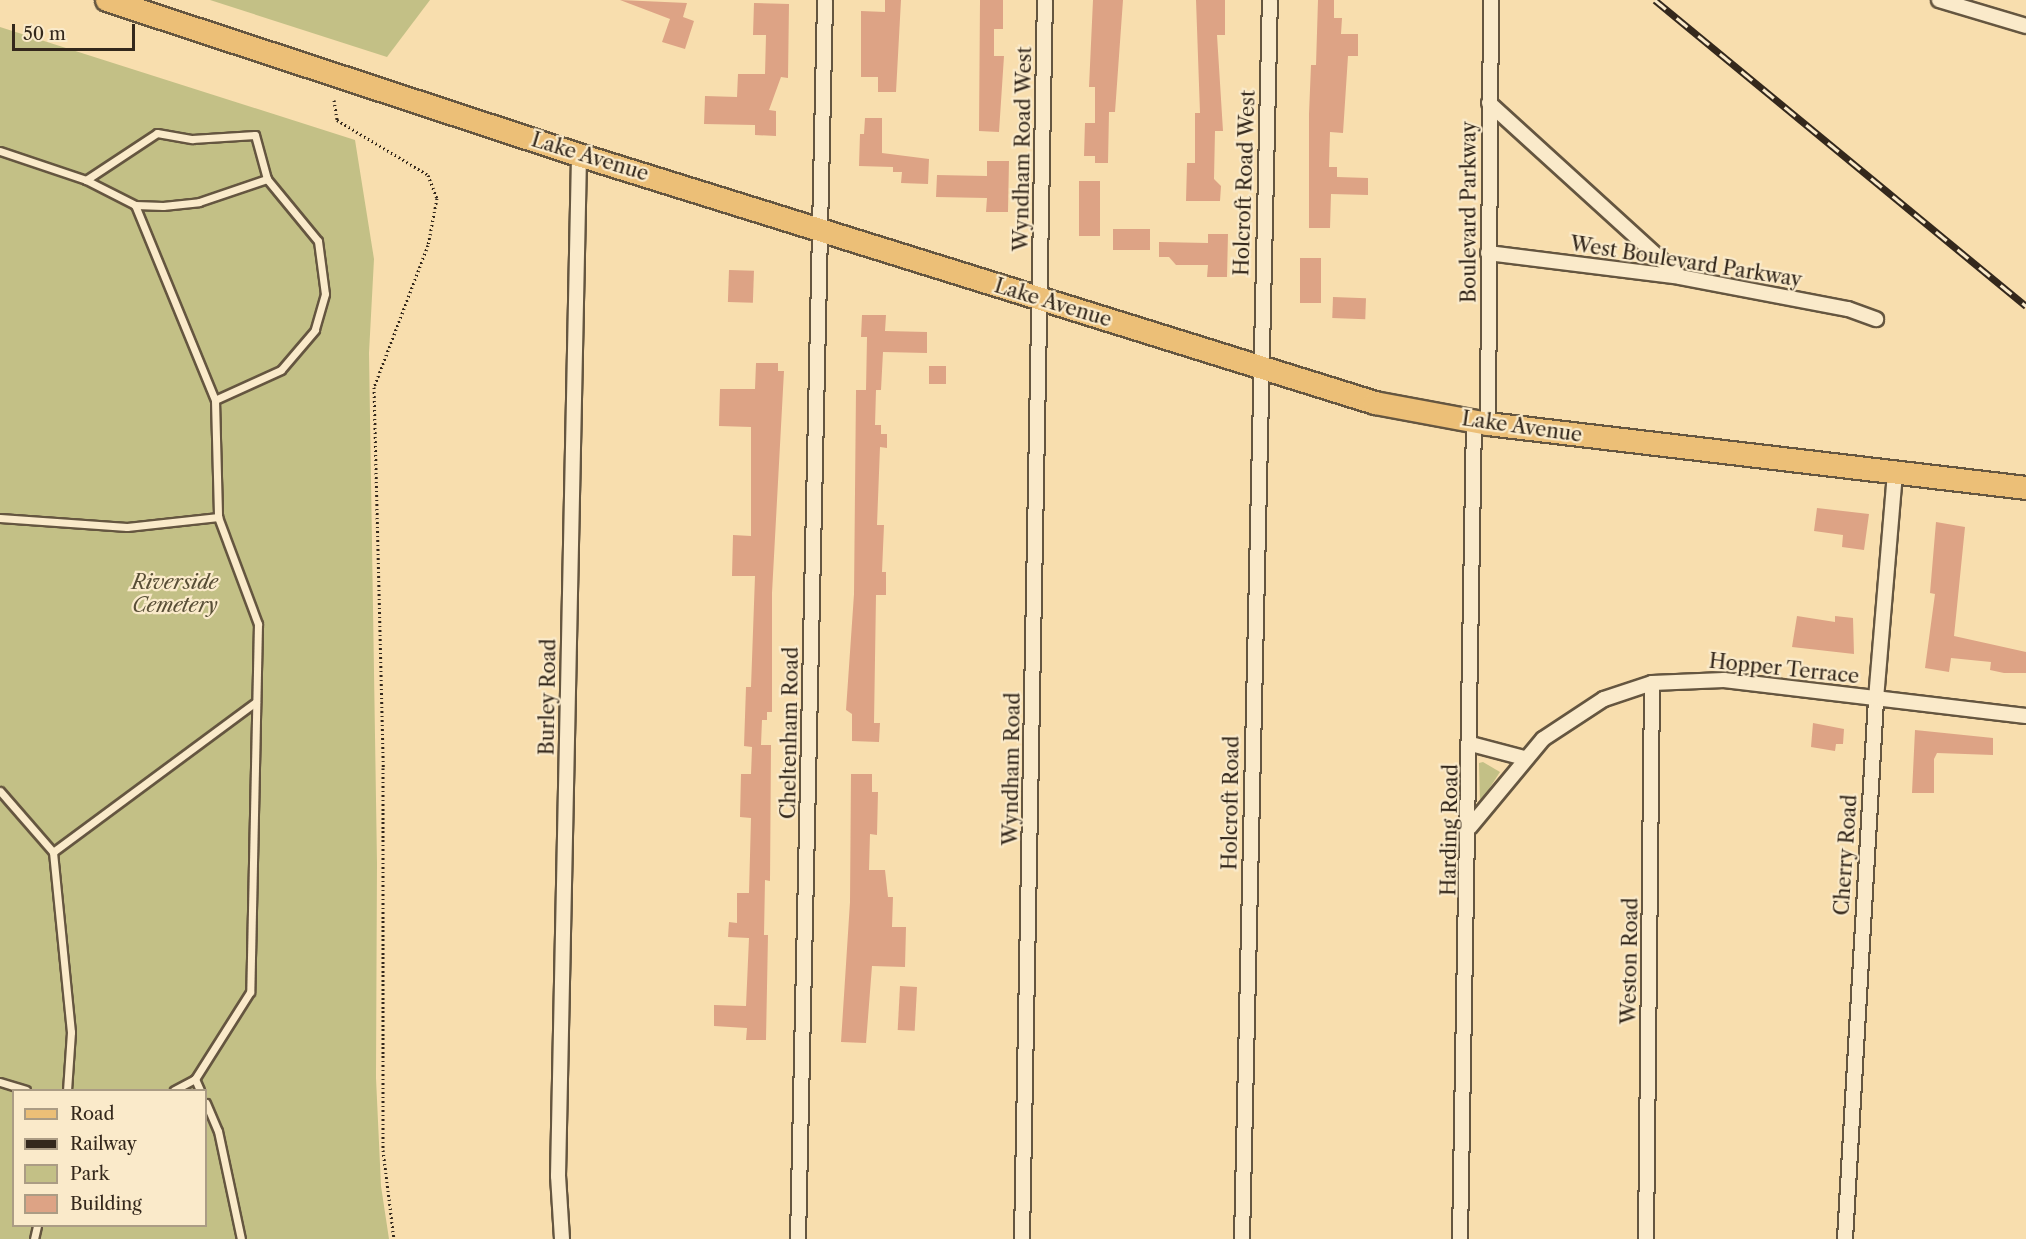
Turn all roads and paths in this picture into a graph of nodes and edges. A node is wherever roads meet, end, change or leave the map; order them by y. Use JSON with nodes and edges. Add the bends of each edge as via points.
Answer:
{"nodes":[{"id":1,"x":107,"y":0,"type":"edge"},
{"id":2,"x":825,"y":0,"type":"edge"},
{"id":3,"x":1045,"y":0,"type":"edge"},
{"id":4,"x":1269,"y":0,"type":"edge"},
{"id":5,"x":1491,"y":0,"type":"edge"},
{"id":6,"x":1939,"y":0,"type":"edge"},
{"id":7,"x":2026,"y":26,"type":"edge"},
{"id":8,"x":334,"y":100,"type":"dead end"},
{"id":9,"x":1489,"y":103,"type":"junction"},
{"id":10,"x":0,"y":151,"type":"edge"},
{"id":11,"x":579,"y":155,"type":"junction"},
{"id":12,"x":267,"y":179,"type":"junction"},
{"id":13,"x":86,"y":180,"type":"junction"},
{"id":14,"x":135,"y":205,"type":"junction"},
{"id":15,"x":820,"y":228,"type":"junction"},
{"id":16,"x":1488,"y":253,"type":"junction"},
{"id":17,"x":1680,"y":277,"type":"junction"},
{"id":18,"x":1040,"y":299,"type":"junction"},
{"id":19,"x":1876,"y":319,"type":"dead end"},
{"id":20,"x":1259,"y":367,"type":"junction"},
{"id":21,"x":215,"y":400,"type":"junction"},
{"id":22,"x":1481,"y":423,"type":"junction"},
{"id":23,"x":1895,"y":474,"type":"junction"},
{"id":24,"x":2026,"y":488,"type":"edge"},
{"id":25,"x":218,"y":517,"type":"junction"},
{"id":26,"x":0,"y":518,"type":"edge"},
{"id":27,"x":1652,"y":684,"type":"junction"},
{"id":28,"x":1875,"y":699,"type":"junction"},
{"id":29,"x":256,"y":702,"type":"junction"},
{"id":30,"x":2026,"y":716,"type":"edge"},
{"id":31,"x":1471,"y":744,"type":"junction"},
{"id":32,"x":1524,"y":758,"type":"junction"},
{"id":33,"x":0,"y":791,"type":"edge"},
{"id":34,"x":1470,"y":827,"type":"junction"},
{"id":35,"x":53,"y":852,"type":"junction"},
{"id":36,"x":195,"y":1079,"type":"junction"},
{"id":37,"x":0,"y":1082,"type":"edge"},
{"id":38,"x":23,"y":1089,"type":"edge"},
{"id":39,"x":67,"y":1089,"type":"edge"},
{"id":40,"x":176,"y":1089,"type":"edge"},
{"id":41,"x":200,"y":1089,"type":"edge"},
{"id":42,"x":207,"y":1105,"type":"edge"},
{"id":43,"x":241,"y":1239,"type":"edge"},
{"id":44,"x":394,"y":1239,"type":"edge"},
{"id":45,"x":562,"y":1239,"type":"edge"},
{"id":46,"x":798,"y":1239,"type":"edge"},
{"id":47,"x":1022,"y":1239,"type":"edge"},
{"id":48,"x":1242,"y":1239,"type":"edge"},
{"id":49,"x":1460,"y":1239,"type":"edge"},
{"id":50,"x":1646,"y":1239,"type":"edge"},
{"id":51,"x":1845,"y":1239,"type":"edge"}],
"edges":[{"from":1,"to":11,"type":"main road","name":"Lake Avenue"},
{"from":2,"to":15,"type":"street","name":"Cheltenham Road"},
{"from":3,"to":18,"type":"street","name":"Wyndham Road West"},
{"from":4,"to":20,"type":"street","name":"Holcroft Road West"},
{"from":5,"to":9,"type":"street","name":"Boulevard Parkway"},
{"from":6,"to":7,"type":"street"},
{"from":8,"to":44,"type":"path","via":[[338,120],[428,175],[437,198],[428,245],[374,387],[382,768],[382,1150]]},
{"from":9,"to":16,"type":"street","name":"Boulevard Parkway"},
{"from":9,"to":17,"type":"street"},
{"from":10,"to":13,"type":"lane"},
{"from":11,"to":15,"type":"main road","name":"Lake Avenue"},
{"from":11,"to":45,"type":"street","name":"Burley Road","via":[[558,1164]]},
{"from":12,"to":13,"type":"lane","via":[[255,135],[192,139],[157,133]]},
{"from":12,"to":14,"type":"lane","via":[[199,202]]},
{"from":12,"to":21,"type":"lane","via":[[318,241],[325,294],[315,330],[281,370]]},
{"from":13,"to":14,"type":"lane"},
{"from":14,"to":21,"type":"lane"},
{"from":15,"to":18,"type":"main road","name":"Lake Avenue"},
{"from":15,"to":46,"type":"street","name":"Cheltenham Road"},
{"from":16,"to":17,"type":"street","name":"West Boulevard Parkway"},
{"from":16,"to":22,"type":"street","name":"Boulevard Parkway"},
{"from":17,"to":19,"type":"street","name":"West Boulevard Parkway","via":[[1848,309]]},
{"from":18,"to":20,"type":"main road","name":"Lake Avenue"},
{"from":18,"to":47,"type":"street","name":"Wyndham Road"},
{"from":20,"to":22,"type":"main road","name":"Lake Avenue","via":[[1375,404]]},
{"from":20,"to":48,"type":"street","name":"Holcroft Road"},
{"from":21,"to":25,"type":"lane"},
{"from":22,"to":23,"type":"main road","name":"Lake Avenue"},
{"from":22,"to":31,"type":"street","name":"Harding Road"},
{"from":23,"to":24,"type":"main road","name":"Lake Avenue"},
{"from":23,"to":28,"type":"street","name":"Cherry Road"},
{"from":25,"to":26,"type":"lane","via":[[127,527]]},
{"from":25,"to":29,"type":"lane","via":[[258,624]]},
{"from":27,"to":28,"type":"street","name":"Hopper Terrace","via":[[1724,680]]},
{"from":27,"to":32,"type":"street","name":"Hopper Terrace","via":[[1581,711]]},
{"from":27,"to":50,"type":"street","name":"Weston Road"},
{"from":28,"to":30,"type":"street","name":"Hopper Terrace"},
{"from":28,"to":51,"type":"street","name":"Cherry Road"},
{"from":29,"to":35,"type":"lane"},
{"from":29,"to":36,"type":"lane","via":[[250,992]]},
{"from":31,"to":32,"type":"street"},
{"from":31,"to":34,"type":"street","name":"Harding Road"},
{"from":32,"to":34,"type":"street","name":"Hopper Terrace"},
{"from":33,"to":35,"type":"lane"},
{"from":34,"to":49,"type":"street","name":"Harding Road"},
{"from":35,"to":39,"type":"lane","via":[[71,1032]]},
{"from":36,"to":40,"type":"lane"},
{"from":36,"to":41,"type":"lane"},
{"from":37,"to":38,"type":"lane"},
{"from":42,"to":43,"type":"lane","via":[[218,1131]]}]}
